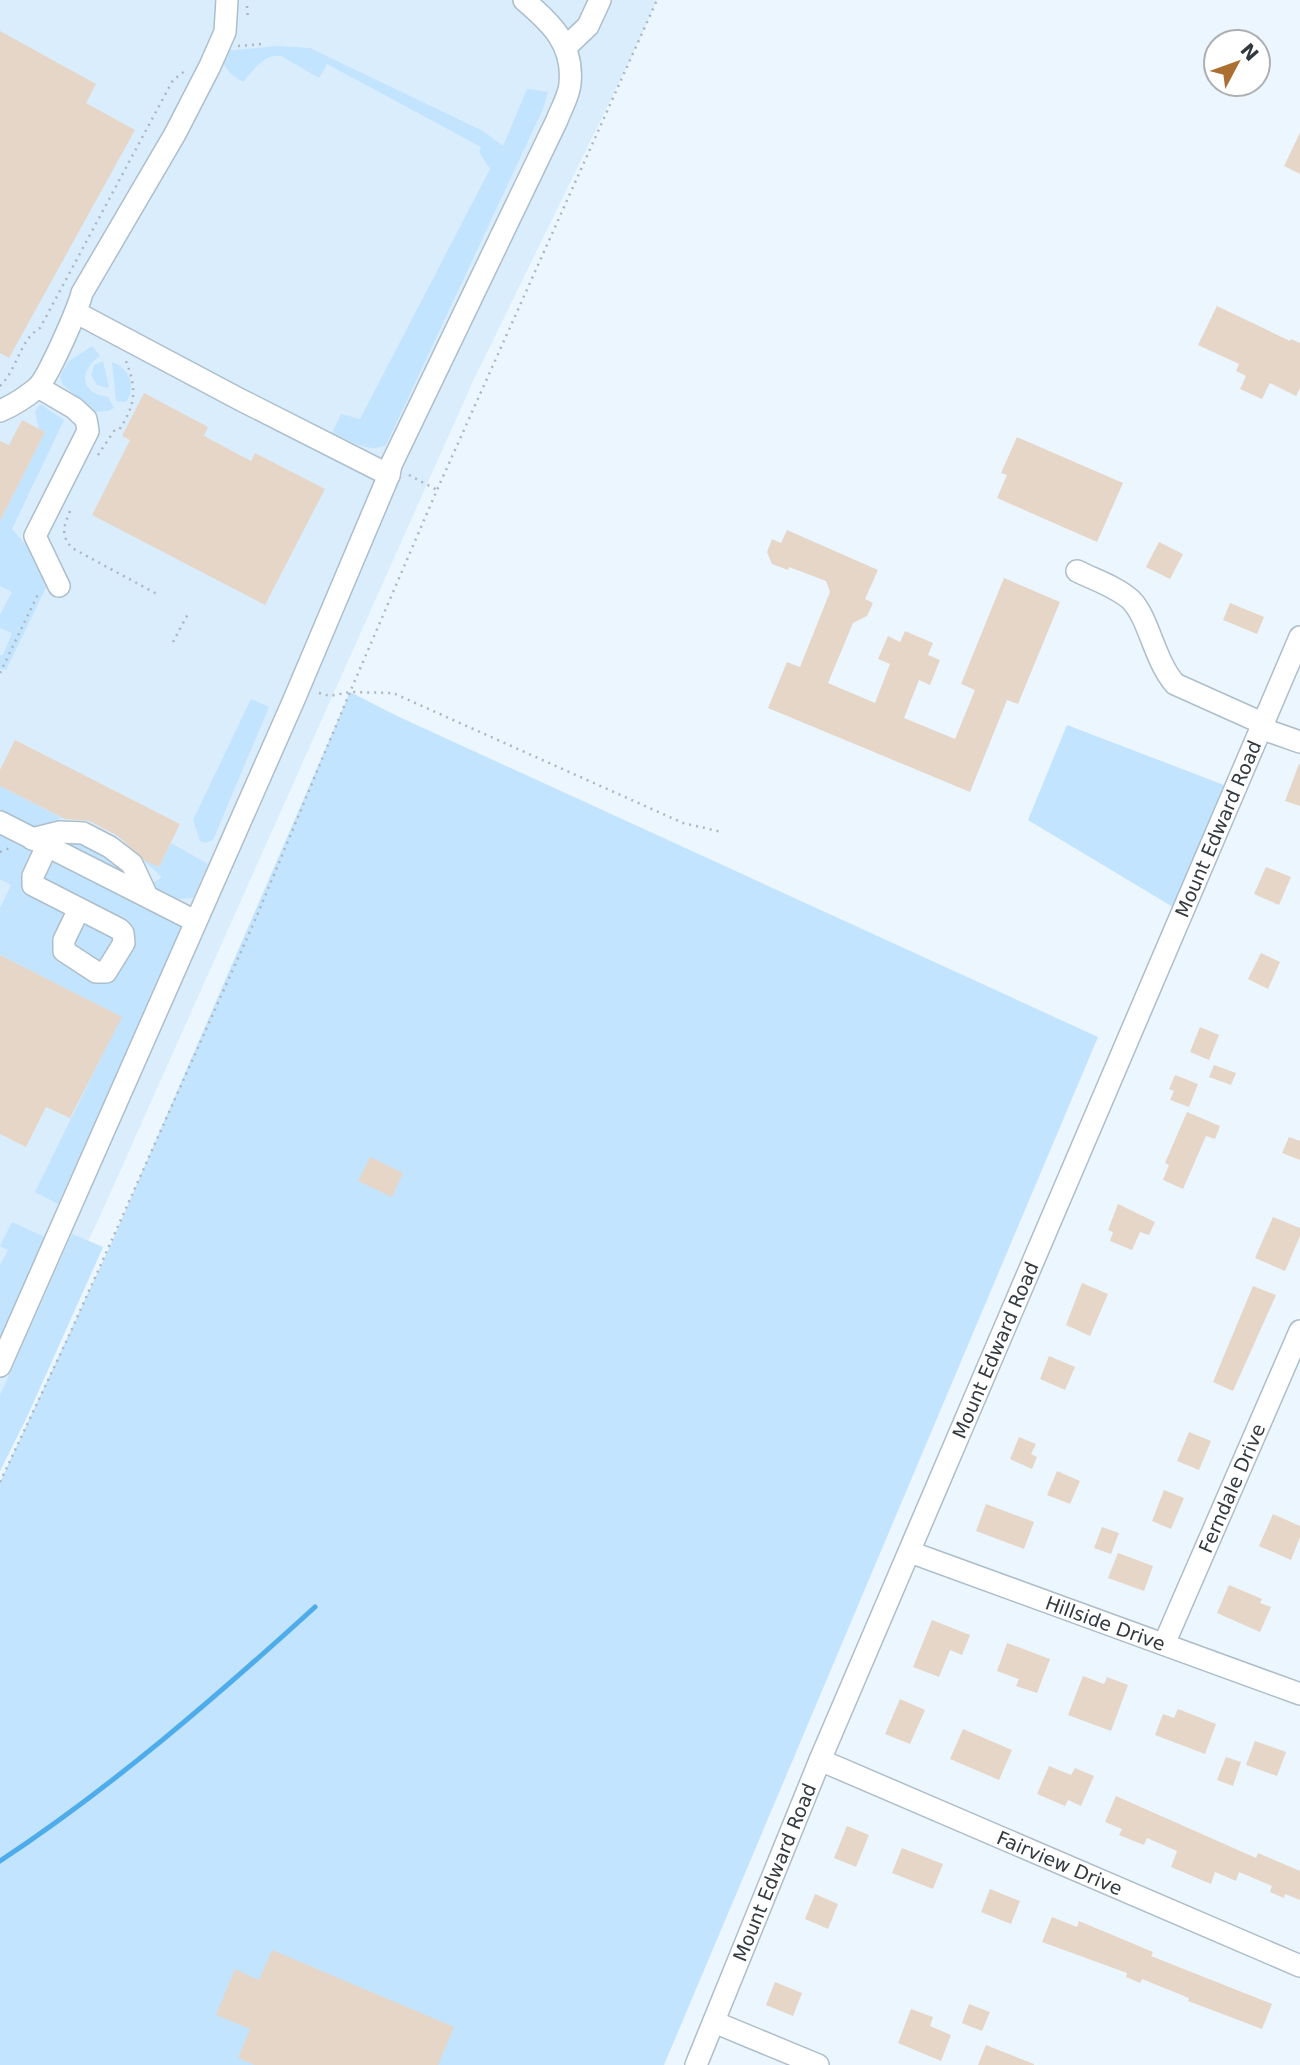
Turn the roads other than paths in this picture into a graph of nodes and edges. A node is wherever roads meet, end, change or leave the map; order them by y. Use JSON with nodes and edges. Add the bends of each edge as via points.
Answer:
{"nodes":[{"id":1,"x":227,"y":0,"type":"edge"},
{"id":2,"x":524,"y":0,"type":"edge"},
{"id":3,"x":600,"y":0,"type":"edge"},
{"id":4,"x":566,"y":47,"type":"junction"},
{"id":5,"x":77,"y":313,"type":"junction"},
{"id":6,"x":38,"y":387,"type":"junction"},
{"id":7,"x":0,"y":411,"type":"edge"},
{"id":8,"x":398,"y":475,"type":"junction"},
{"id":9,"x":1077,"y":571,"type":"dead end"},
{"id":10,"x":55,"y":576,"type":"road end"},
{"id":11,"x":1300,"y":637,"type":"edge"},
{"id":12,"x":1261,"y":726,"type":"junction"},
{"id":13,"x":1300,"y":742,"type":"edge"},
{"id":14,"x":0,"y":822,"type":"edge"},
{"id":15,"x":40,"y":843,"type":"junction"},
{"id":16,"x":79,"y":909,"type":"dead end"},
{"id":17,"x":195,"y":920,"type":"junction"},
{"id":18,"x":1300,"y":1331,"type":"edge"},
{"id":19,"x":0,"y":1367,"type":"edge"},
{"id":20,"x":910,"y":1552,"type":"junction"},
{"id":21,"x":1164,"y":1644,"type":"junction"},
{"id":22,"x":1300,"y":1694,"type":"edge"},
{"id":23,"x":820,"y":1760,"type":"junction"},
{"id":24,"x":1300,"y":1966,"type":"edge"},
{"id":25,"x":714,"y":2022,"type":"junction"},
{"id":26,"x":696,"y":2065,"type":"edge"},
{"id":27,"x":818,"y":2065,"type":"edge"}],
"edges":[{"from":1,"to":5,"type":"street","via":[[225,32],[210,66],[82,293]]},
{"from":2,"to":4,"type":"street","via":[[550,22]]},
{"from":3,"to":4,"type":"street","via":[[589,26]]},
{"from":4,"to":8,"type":"street","via":[[570,86],[557,120],[391,465]]},
{"from":5,"to":6,"type":"street"},
{"from":5,"to":8,"type":"street","via":[[239,399]]},
{"from":6,"to":7,"type":"street"},
{"from":6,"to":10,"type":"street","via":[[74,408],[86,419],[89,431],[36,536]]},
{"from":8,"to":17,"type":"street"},
{"from":9,"to":12,"type":"street","via":[[1132,601],[1165,673],[1175,684]]},
{"from":11,"to":12,"type":"street","name":"Mount Edward Road"},
{"from":12,"to":13,"type":"street"},
{"from":12,"to":20,"type":"street","name":"Mount Edward Road"},
{"from":14,"to":15,"type":"street"},
{"from":15,"to":16,"type":"street","via":[[33,885]]},
{"from":15,"to":17,"type":"street"},
{"from":17,"to":19,"type":"street"},
{"from":18,"to":21,"type":"street","name":"Ferndale Drive"},
{"from":20,"to":21,"type":"street","name":"Hillside Drive"},
{"from":20,"to":23,"type":"street","name":"Mount Edward Road"},
{"from":21,"to":22,"type":"street","name":"Hillside Drive"},
{"from":23,"to":24,"type":"street","name":"Fairview Drive"},
{"from":23,"to":25,"type":"street","name":"Mount Edward Road"},
{"from":25,"to":26,"type":"street","name":"Mount Edward Road"},
{"from":25,"to":27,"type":"street"}]}
